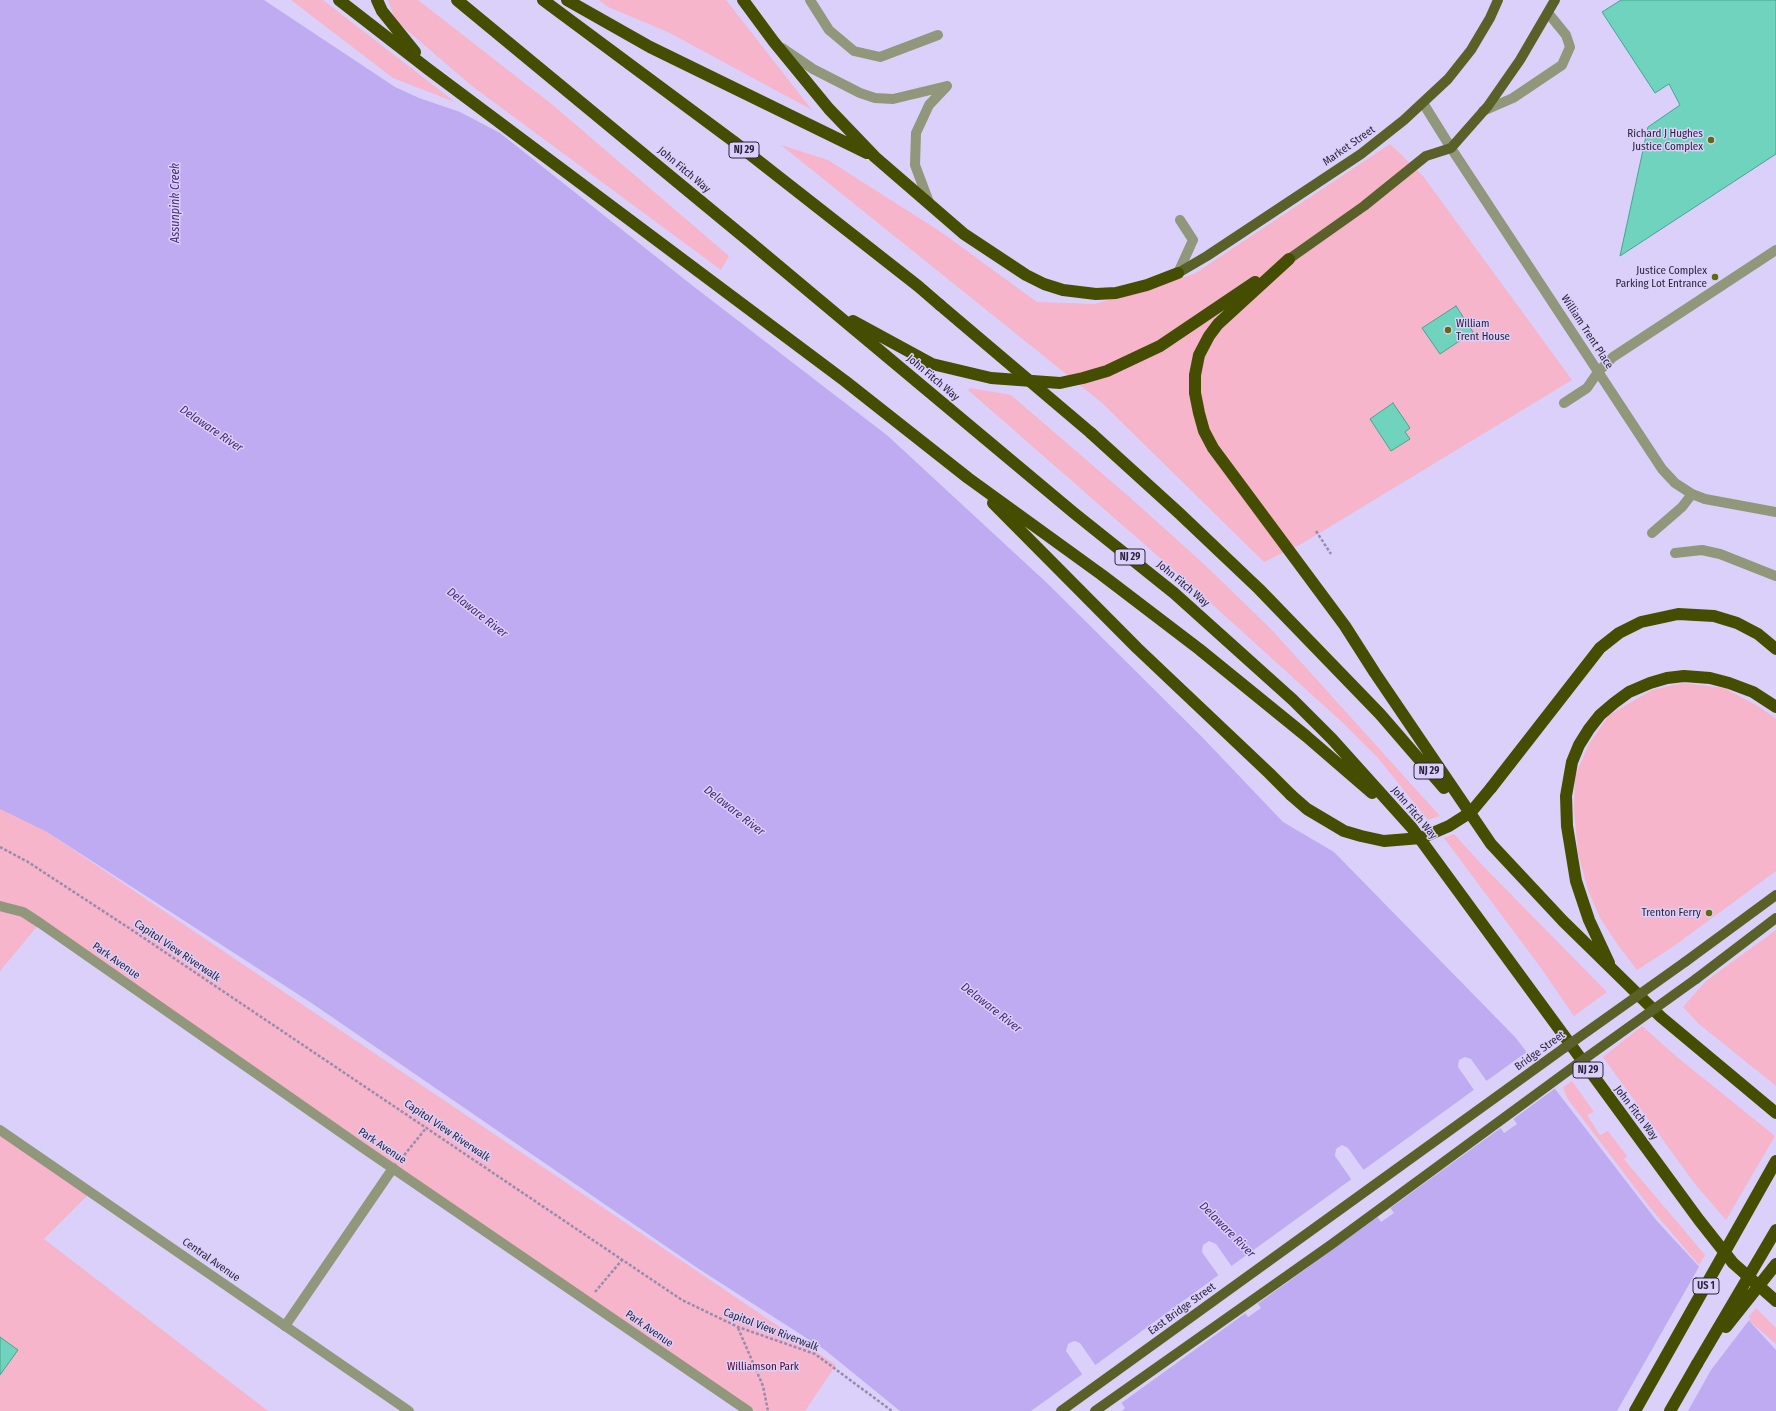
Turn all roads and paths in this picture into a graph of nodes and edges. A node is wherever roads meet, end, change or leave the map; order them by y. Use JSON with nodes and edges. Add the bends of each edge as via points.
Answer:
{"nodes":[{"id":1,"x":339,"y":0,"type":"edge"},
{"id":2,"x":377,"y":0,"type":"edge"},
{"id":3,"x":457,"y":0,"type":"edge"},
{"id":4,"x":543,"y":0,"type":"edge"},
{"id":5,"x":567,"y":0,"type":"edge"},
{"id":6,"x":743,"y":0,"type":"edge"},
{"id":7,"x":810,"y":0,"type":"edge"},
{"id":8,"x":1498,"y":0,"type":"edge"},
{"id":9,"x":1555,"y":0,"type":"edge"},
{"id":10,"x":1548,"y":13,"type":"junction"},
{"id":11,"x":938,"y":34,"type":"dead end"},
{"id":12,"x":774,"y":42,"type":"junction"},
{"id":13,"x":428,"y":69,"type":"junction"},
{"id":14,"x":1423,"y":103,"type":"junction"},
{"id":15,"x":1483,"y":111,"type":"junction"},
{"id":16,"x":1450,"y":148,"type":"junction"},
{"id":17,"x":875,"y":157,"type":"junction"},
{"id":18,"x":930,"y":206,"type":"junction"},
{"id":19,"x":1180,"y":220,"type":"dead end"},
{"id":20,"x":1776,"y":250,"type":"edge"},
{"id":21,"x":1289,"y":259,"type":"junction"},
{"id":22,"x":1178,"y":273,"type":"junction"},
{"id":23,"x":828,"y":307,"type":"junction"},
{"id":24,"x":1598,"y":372,"type":"junction"},
{"id":25,"x":1564,"y":403,"type":"dead end"},
{"id":26,"x":968,"y":478,"type":"junction"},
{"id":27,"x":1692,"y":494,"type":"junction"},
{"id":28,"x":1776,"y":512,"type":"edge"},
{"id":29,"x":1316,"y":531,"type":"dead end"},
{"id":30,"x":1652,"y":533,"type":"dead end"},
{"id":31,"x":1674,"y":553,"type":"dead end"},
{"id":32,"x":1331,"y":554,"type":"dead end"},
{"id":33,"x":1776,"y":576,"type":"edge"},
{"id":34,"x":1776,"y":649,"type":"edge"},
{"id":35,"x":1776,"y":707,"type":"edge"},
{"id":36,"x":1412,"y":828,"type":"junction"},
{"id":37,"x":1479,"y":828,"type":"junction"},
{"id":38,"x":0,"y":847,"type":"edge"},
{"id":39,"x":1776,"y":895,"type":"edge"},
{"id":40,"x":0,"y":906,"type":"edge"},
{"id":41,"x":1776,"y":918,"type":"edge"},
{"id":42,"x":1612,"y":969,"type":"junction"},
{"id":43,"x":1776,"y":1113,"type":"edge"},
{"id":44,"x":427,"y":1127,"type":"junction"},
{"id":45,"x":0,"y":1130,"type":"edge"},
{"id":46,"x":1776,"y":1161,"type":"edge"},
{"id":47,"x":393,"y":1168,"type":"junction"},
{"id":48,"x":1318,"y":1227,"type":"joint"},
{"id":49,"x":1776,"y":1230,"type":"edge"},
{"id":50,"x":622,"y":1260,"type":"junction"},
{"id":51,"x":1776,"y":1264,"type":"edge"},
{"id":52,"x":587,"y":1300,"type":"junction"},
{"id":53,"x":1776,"y":1301,"type":"edge"},
{"id":54,"x":285,"y":1326,"type":"junction"},
{"id":55,"x":738,"y":1327,"type":"junction"},
{"id":56,"x":1697,"y":1364,"type":"junction"},
{"id":57,"x":409,"y":1411,"type":"edge"},
{"id":58,"x":748,"y":1411,"type":"edge"},
{"id":59,"x":768,"y":1411,"type":"edge"},
{"id":60,"x":892,"y":1411,"type":"edge"},
{"id":61,"x":1061,"y":1411,"type":"edge"},
{"id":62,"x":1095,"y":1411,"type":"edge"},
{"id":63,"x":1635,"y":1411,"type":"edge"},
{"id":64,"x":1670,"y":1411,"type":"edge"}],
"edges":[{"from":1,"to":13,"type":"highway"},
{"from":2,"to":13,"type":"highway","via":[[382,11]]},
{"from":3,"to":23,"type":"highway","name":"John Fitch Way","number":"NJ 29"},
{"from":4,"to":37,"type":"highway","number":"NJ 29","bridge":true,"via":[[733,141],[918,286],[1091,433],[1259,589],[1380,714]]},
{"from":5,"to":17,"type":"highway","via":[[650,47]]},
{"from":6,"to":12,"type":"highway"},
{"from":7,"to":11,"type":"street","via":[[829,30],[854,51],[880,57]]},
{"from":8,"to":14,"type":"main road","name":"Market Street","via":[[1471,50],[1448,79]]},
{"from":9,"to":10,"type":"main road"},
{"from":10,"to":15,"type":"main road","via":[[1520,60]]},
{"from":10,"to":15,"type":"street","via":[[1566,35],[1570,47],[1562,65],[1513,98]]},
{"from":12,"to":17,"type":"highway","via":[[829,110]]},
{"from":12,"to":18,"type":"street","via":[[813,69],[875,98],[893,100],[947,86],[929,105],[916,133],[915,165]]},
{"from":13,"to":26,"type":"highway","via":[[845,381]]},
{"from":14,"to":16,"type":"street","name":"William Trent Place"},
{"from":14,"to":22,"type":"main road","name":"Market Street","via":[[1360,154]]},
{"from":15,"to":16,"type":"main road"},
{"from":16,"to":21,"type":"main road","via":[[1426,156],[1364,206]]},
{"from":16,"to":24,"type":"street","name":"William Trent Place"},
{"from":17,"to":18,"type":"highway"},
{"from":18,"to":22,"type":"highway","via":[[964,234],[1026,275],[1063,290],[1096,294],[1116,293],[1148,285]]},
{"from":19,"to":22,"type":"street","via":[[1193,240]]},
{"from":20,"to":24,"type":"street","via":[[1613,357]]},
{"from":21,"to":23,"type":"highway","via":[[1160,346],[1107,371],[1060,382],[991,378],[932,364]]},
{"from":21,"to":37,"type":"highway","via":[[1218,324],[1209,336],[1200,355],[1195,375],[1195,393],[1204,431],[1213,448],[1345,626]]},
{"from":23,"to":36,"type":"highway","name":"John Fitch Way","number":"NJ 29","via":[[1231,643],[1294,700]]},
{"from":24,"to":25,"type":"street","via":[[1587,388]]},
{"from":24,"to":27,"type":"street","name":"William Trent Place","via":[[1662,469]]},
{"from":26,"to":34,"type":"highway","bridge":true,"via":[[1142,653],[1307,809],[1344,830],[1384,841],[1421,838],[1449,826],[1471,812],[1600,648],[1641,622],[1678,614],[1714,616],[1737,623],[1758,634]]},
{"from":26,"to":36,"type":"highway","via":[[1199,649],[1306,736]]},
{"from":27,"to":28,"type":"street","name":"William Trent Place","via":[[1705,499]]},
{"from":27,"to":30,"type":"street","via":[[1682,507]]},
{"from":29,"to":32,"type":"path"},
{"from":31,"to":33,"type":"street","via":[[1702,550],[1720,554]]},
{"from":35,"to":42,"type":"highway","via":[[1753,692],[1729,683],[1710,678],[1667,678],[1629,692],[1614,702],[1585,734],[1572,762],[1566,796],[1567,826],[1578,888],[1589,920]]},
{"from":36,"to":53,"type":"highway","name":"John Fitch Way","number":"NJ 29","via":[[1699,1220],[1733,1263]]},
{"from":37,"to":42,"type":"highway","number":"NJ 29","via":[[1523,880]]},
{"from":38,"to":44,"type":"path","name":"Capitol View Riverwalk","via":[[28,862],[129,928]]},
{"from":39,"to":48,"type":"main road","name":"Bridge Street","bridge":true},
{"from":40,"to":47,"type":"street","name":"Park Avenue","via":[[23,912],[40,923]]},
{"from":41,"to":62,"type":"main road","bridge":true,"via":[[1332,1244]]},
{"from":42,"to":43,"type":"highway","number":"NJ 29","via":[[1661,1017]]},
{"from":44,"to":47,"type":"path"},
{"from":44,"to":50,"type":"path","name":"Capitol View Riverwalk"},
{"from":45,"to":54,"type":"street","name":"Central Avenue"},
{"from":46,"to":63,"type":"highway","number":"US 1","bridge":true},
{"from":47,"to":52,"type":"street","name":"Park Avenue"},
{"from":47,"to":54,"type":"street"},
{"from":48,"to":61,"type":"main road","name":"East Bridge Street"},
{"from":49,"to":56,"type":"highway","bridge":true},
{"from":50,"to":52,"type":"path"},
{"from":50,"to":55,"type":"path","name":"Capitol View Riverwalk","via":[[682,1300]]},
{"from":51,"to":56,"type":"highway","bridge":true},
{"from":52,"to":58,"type":"street","name":"Park Avenue"},
{"from":54,"to":57,"type":"street","name":"Central Avenue"},
{"from":55,"to":59,"type":"path","via":[[763,1386]]},
{"from":55,"to":60,"type":"path","name":"Capitol View Riverwalk","via":[[815,1354]]},
{"from":56,"to":64,"type":"highway"}]}
